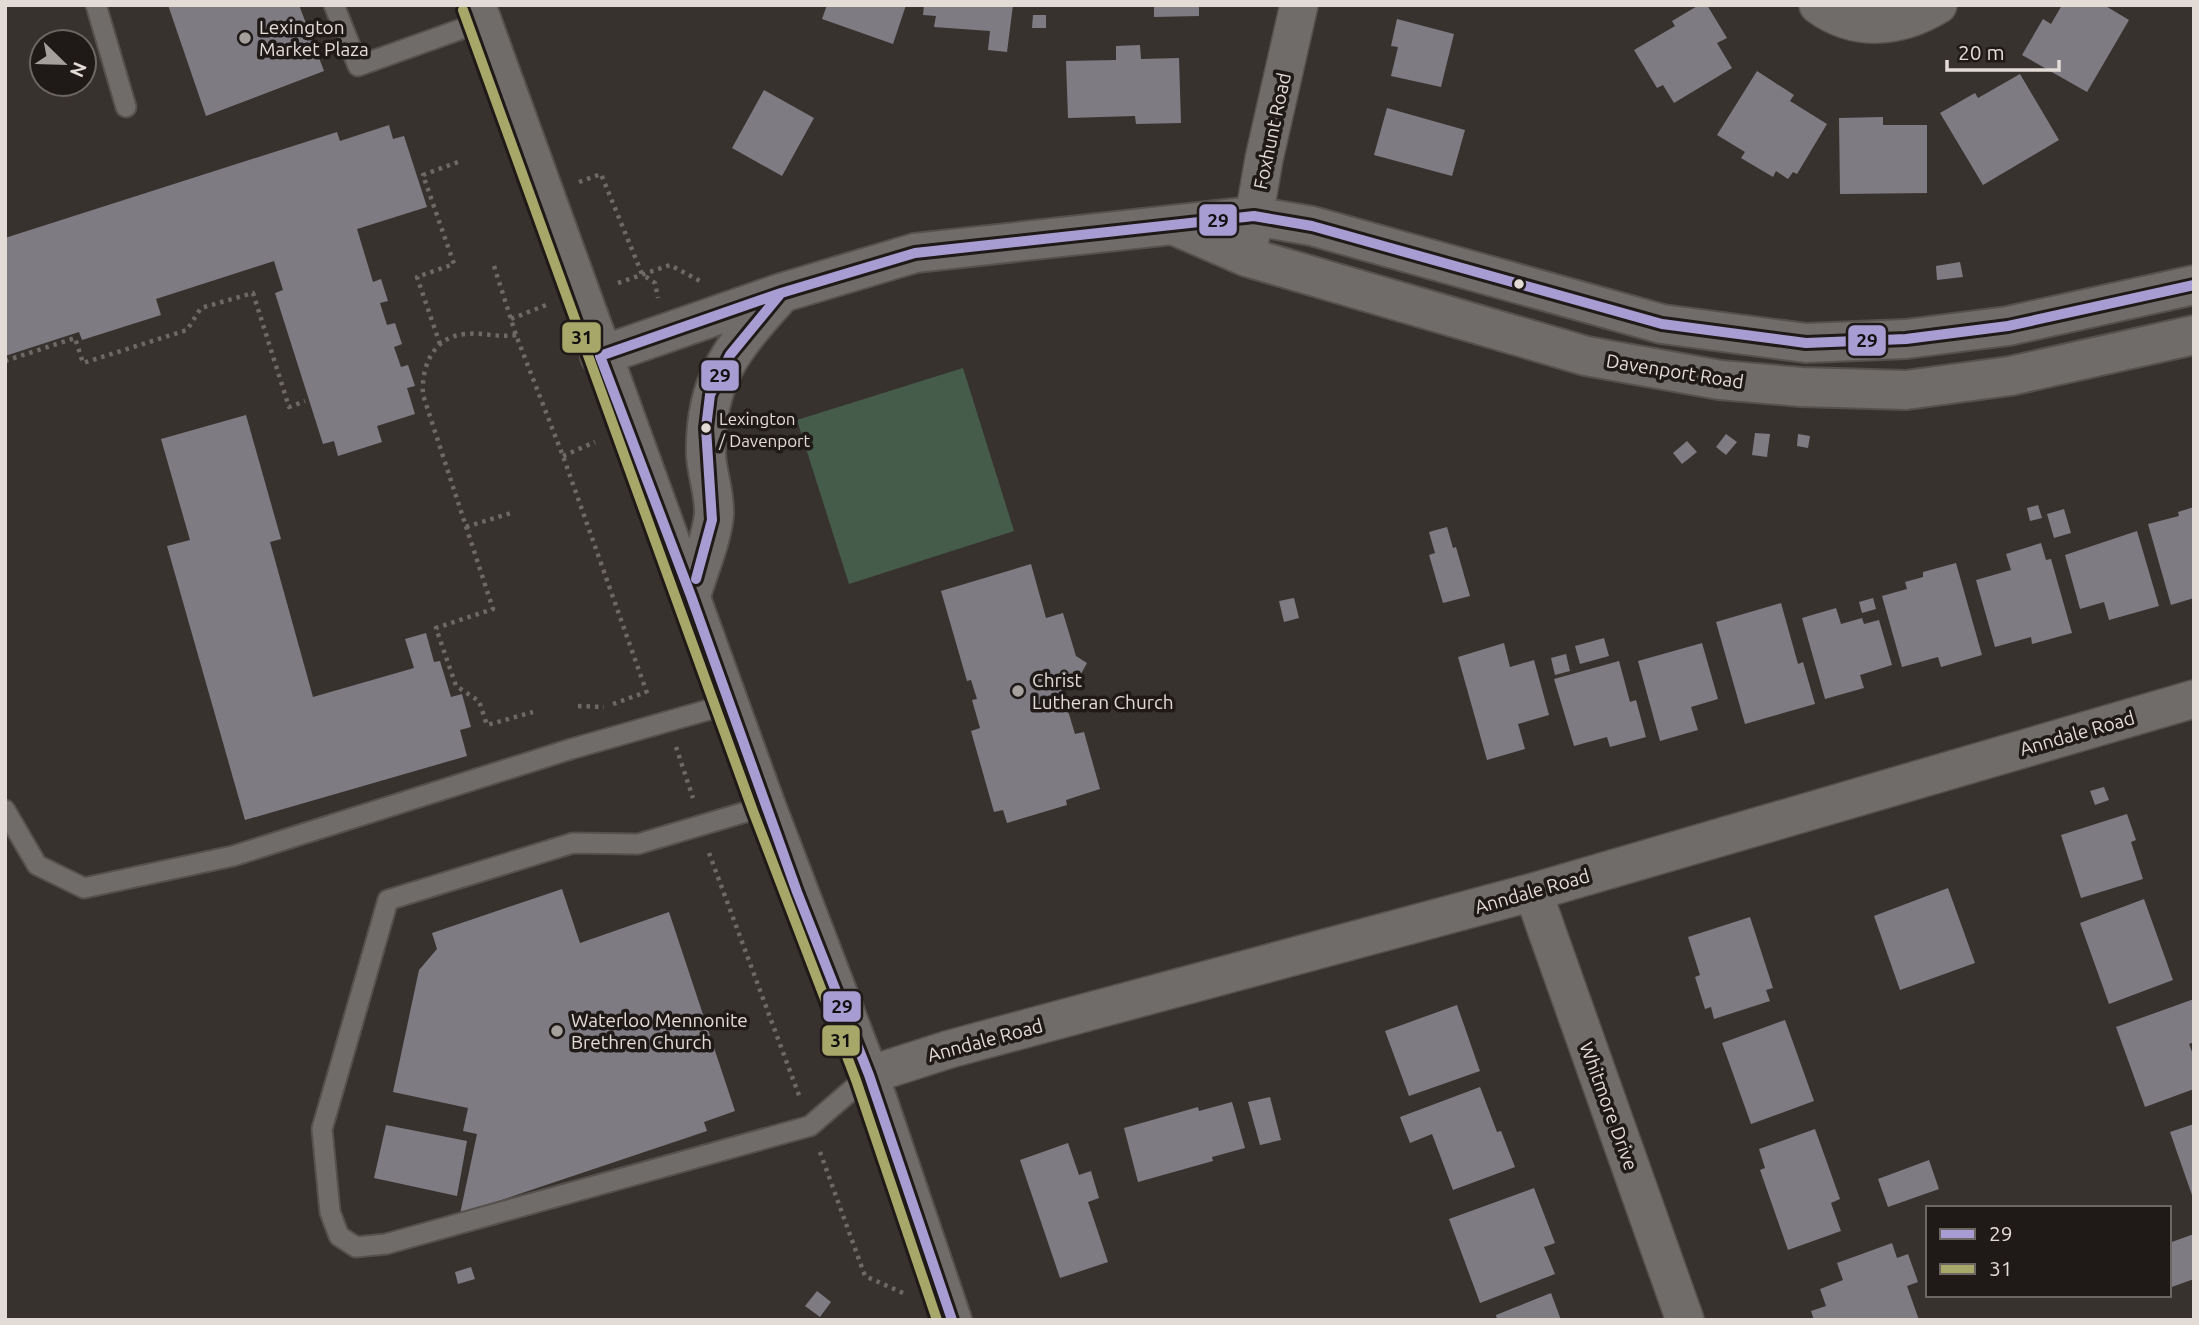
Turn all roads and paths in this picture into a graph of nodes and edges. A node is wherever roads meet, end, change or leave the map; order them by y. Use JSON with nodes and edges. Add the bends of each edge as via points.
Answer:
{"nodes":[{"id":1,"x":96,"y":5,"type":"edge"},
{"id":2,"x":334,"y":5,"type":"edge"},
{"id":3,"x":1299,"y":5,"type":"edge"},
{"id":4,"x":1818,"y":5,"type":"edge"},
{"id":5,"x":1938,"y":5,"type":"edge"},
{"id":6,"x":478,"y":14,"type":"edge"},
{"id":7,"x":126,"y":107,"type":"dead end"},
{"id":8,"x":458,"y":162,"type":"dead end"},
{"id":9,"x":601,"y":174,"type":"dead end"},
{"id":10,"x":1254,"y":216,"type":"junction"},
{"id":11,"x":1171,"y":224,"type":"junction"},
{"id":12,"x":1247,"y":257,"type":"junction"},
{"id":13,"x":670,"y":265,"type":"dead end"},
{"id":14,"x":494,"y":266,"type":"dead end"},
{"id":15,"x":642,"y":274,"type":"junction"},
{"id":16,"x":655,"y":283,"type":"dead end"},
{"id":17,"x":617,"y":284,"type":"dead end"},
{"id":18,"x":2194,"y":285,"type":"edge"},
{"id":19,"x":781,"y":293,"type":"junction"},
{"id":20,"x":544,"y":305,"type":"dead end"},
{"id":21,"x":511,"y":319,"type":"junction"},
{"id":22,"x":516,"y":335,"type":"junction"},
{"id":23,"x":2194,"y":335,"type":"edge"},
{"id":24,"x":440,"y":344,"type":"junction"},
{"id":25,"x":600,"y":356,"type":"junction"},
{"id":26,"x":5,"y":361,"type":"edge"},
{"id":27,"x":534,"y":382,"type":"dead end"},
{"id":28,"x":305,"y":401,"type":"dead end"},
{"id":29,"x":591,"y":444,"type":"dead end"},
{"id":30,"x":563,"y":456,"type":"dead end"},
{"id":31,"x":514,"y":512,"type":"dead end"},
{"id":32,"x":466,"y":527,"type":"junction"},
{"id":33,"x":691,"y":596,"type":"junction"},
{"id":34,"x":646,"y":692,"type":"dead end"},
{"id":35,"x":2194,"y":699,"type":"edge"},
{"id":36,"x":729,"y":704,"type":"junction"},
{"id":37,"x":578,"y":706,"type":"dead end"},
{"id":38,"x":533,"y":712,"type":"dead end"},
{"id":39,"x":766,"y":806,"type":"junction"},
{"id":40,"x":5,"y":810,"type":"edge"},
{"id":41,"x":1533,"y":892,"type":"junction"},
{"id":42,"x":869,"y":1075,"type":"junction"},
{"id":43,"x":952,"y":1320,"type":"edge"},
{"id":44,"x":1685,"y":1320,"type":"edge"}],
"edges":[{"from":1,"to":7,"type":"lane"},
{"from":2,"to":6,"type":"lane","via":[[358,66]]},
{"from":3,"to":10,"type":"street","name":"Foxhunt Road"},
{"from":4,"to":5,"type":"street","via":[[1849,22],[1884,26],[1914,19]]},
{"from":6,"to":25,"type":"street"},
{"from":8,"to":24,"type":"path","via":[[423,175],[454,264],[417,277]]},
{"from":9,"to":15,"type":"path"},
{"from":10,"to":11,"type":"street","name":"Davenport Road"},
{"from":10,"to":12,"type":"street","name":"Foxhunt Road"},
{"from":10,"to":18,"type":"street","name":"Davenport Road","via":[[1312,226],[1662,324],[1806,343],[1906,339],[2008,326]]},
{"from":11,"to":12,"type":"street","name":"Davenport Road"},
{"from":11,"to":19,"type":"street","name":"Davenport Road","via":[[915,253]]},
{"from":12,"to":23,"type":"street","name":"Davenport Road","via":[[1586,356],[1720,380],[1787,386],[1906,390],[2010,376]]},
{"from":13,"to":15,"type":"path"},
{"from":14,"to":21,"type":"path"},
{"from":15,"to":16,"type":"path"},
{"from":15,"to":17,"type":"path"},
{"from":19,"to":25,"type":"street","name":"Davenport Road"},
{"from":19,"to":33,"type":"street","via":[[746,332],[715,380],[708,408],[706,456],[714,513]]},
{"from":20,"to":21,"type":"path"},
{"from":21,"to":22,"type":"path"},
{"from":22,"to":24,"type":"path","via":[[466,334]]},
{"from":22,"to":27,"type":"path"},
{"from":24,"to":32,"type":"path","via":[[423,368],[423,395]]},
{"from":25,"to":33,"type":"street"},
{"from":26,"to":28,"type":"path","via":[[75,338],[83,363],[187,330],[201,308],[253,293],[289,407]]},
{"from":29,"to":30,"type":"path"},
{"from":31,"to":32,"type":"path"},
{"from":32,"to":38,"type":"path","via":[[493,609],[436,628],[456,686],[479,701],[487,725]]},
{"from":33,"to":36,"type":"street"},
{"from":34,"to":37,"type":"path","via":[[601,708]]},
{"from":35,"to":41,"type":"street","name":"Anndale Road"},
{"from":36,"to":39,"type":"street"},
{"from":36,"to":40,"type":"lane","via":[[233,856],[84,888],[37,865]]},
{"from":39,"to":42,"type":"street"},
{"from":39,"to":42,"type":"lane","via":[[638,844],[573,843],[388,900],[322,1129],[330,1212],[338,1236],[356,1247],[386,1244],[810,1126]]},
{"from":41,"to":42,"type":"street","name":"Anndale Road","via":[[950,1049]]},
{"from":41,"to":44,"type":"street","name":"Whitmore Drive"},
{"from":42,"to":43,"type":"street"}]}
